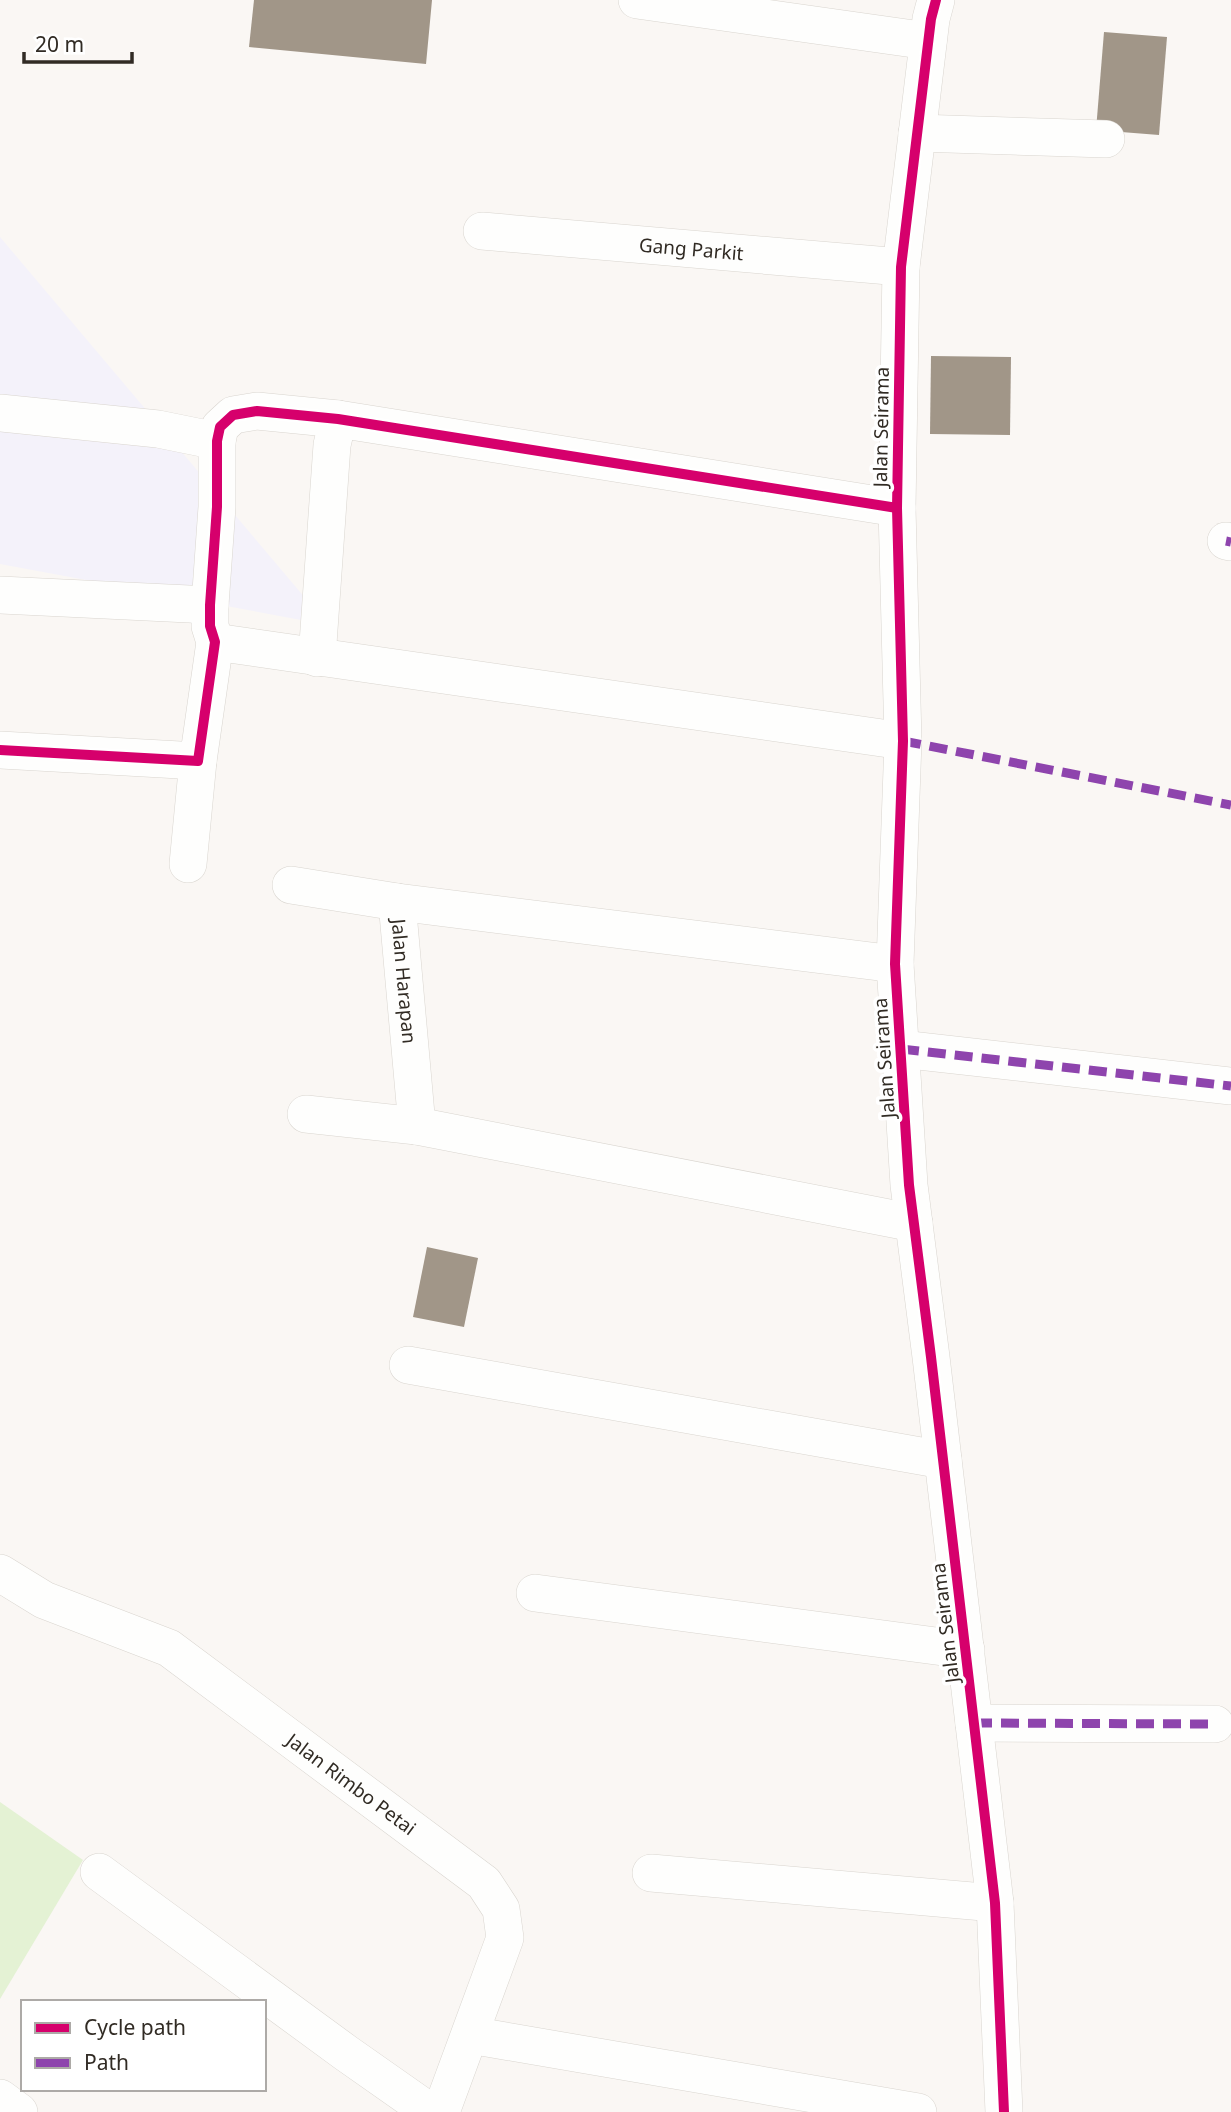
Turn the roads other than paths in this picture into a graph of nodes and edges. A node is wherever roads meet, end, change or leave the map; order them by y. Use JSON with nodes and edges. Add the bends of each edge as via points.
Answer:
{"nodes":[{"id":1,"x":637,"y":0,"type":"edge"},
{"id":2,"x":936,"y":0,"type":"edge"},
{"id":3,"x":928,"y":41,"type":"junction"},
{"id":4,"x":917,"y":133,"type":"junction"},
{"id":5,"x":1106,"y":139,"type":"dead end"},
{"id":6,"x":482,"y":231,"type":"dead end"},
{"id":7,"x":901,"y":267,"type":"junction"},
{"id":8,"x":0,"y":412,"type":"edge"},
{"id":9,"x":338,"y":419,"type":"junction"},
{"id":10,"x":218,"y":441,"type":"junction"},
{"id":11,"x":897,"y":508,"type":"junction"},
{"id":12,"x":0,"y":595,"type":"edge"},
{"id":13,"x":210,"y":605,"type":"junction"},
{"id":14,"x":215,"y":642,"type":"junction"},
{"id":15,"x":317,"y":658,"type":"junction"},
{"id":16,"x":903,"y":741,"type":"junction"},
{"id":17,"x":0,"y":750,"type":"edge"},
{"id":18,"x":198,"y":761,"type":"junction"},
{"id":19,"x":188,"y":864,"type":"dead end"},
{"id":20,"x":291,"y":885,"type":"dead end"},
{"id":21,"x":397,"y":902,"type":"junction"},
{"id":22,"x":895,"y":964,"type":"junction"},
{"id":23,"x":901,"y":1049,"type":"junction"},
{"id":24,"x":1231,"y":1086,"type":"edge"},
{"id":25,"x":306,"y":1114,"type":"dead end"},
{"id":26,"x":418,"y":1126,"type":"junction"},
{"id":27,"x":914,"y":1223,"type":"junction"},
{"id":28,"x":408,"y":1365,"type":"dead end"},
{"id":29,"x":943,"y":1460,"type":"junction"},
{"id":30,"x":0,"y":1573,"type":"edge"},
{"id":31,"x":535,"y":1593,"type":"dead end"},
{"id":32,"x":966,"y":1650,"type":"junction"},
{"id":33,"x":974,"y":1723,"type":"junction"},
{"id":34,"x":1215,"y":1724,"type":"dead end"},
{"id":35,"x":99,"y":1872,"type":"dead end"},
{"id":36,"x":651,"y":1873,"type":"dead end"},
{"id":37,"x":995,"y":1903,"type":"junction"},
{"id":38,"x":470,"y":2035,"type":"junction"},
{"id":39,"x":0,"y":2098,"type":"edge"},
{"id":40,"x":19,"y":2112,"type":"edge"},
{"id":41,"x":430,"y":2112,"type":"edge"},
{"id":42,"x":441,"y":2112,"type":"edge"},
{"id":43,"x":918,"y":2112,"type":"edge"},
{"id":44,"x":1004,"y":2112,"type":"edge"}],
"edges":[{"from":1,"to":3,"type":"street"},
{"from":2,"to":3,"type":"street","name":"Jalan Seirama"},
{"from":3,"to":4,"type":"street","name":"Jalan Seirama"},
{"from":4,"to":5,"type":"street"},
{"from":4,"to":7,"type":"street","name":"Jalan Seirama"},
{"from":6,"to":7,"type":"street","name":"Gang Parkit"},
{"from":7,"to":11,"type":"street","name":"Jalan Seirama"},
{"from":8,"to":10,"type":"street","via":[[158,429]]},
{"from":9,"to":10,"type":"street","via":[[257,411],[233,415],[220,427]]},
{"from":9,"to":11,"type":"street"},
{"from":9,"to":15,"type":"street","via":[[332,444]]},
{"from":10,"to":13,"type":"street"},
{"from":11,"to":16,"type":"street","name":"Jalan Seirama"},
{"from":12,"to":13,"type":"street"},
{"from":13,"to":14,"type":"street"},
{"from":14,"to":15,"type":"street"},
{"from":14,"to":18,"type":"street"},
{"from":15,"to":16,"type":"street"},
{"from":16,"to":22,"type":"street","name":"Jalan Seirama"},
{"from":17,"to":18,"type":"street"},
{"from":18,"to":19,"type":"street"},
{"from":20,"to":21,"type":"street","name":"Jalan Harapan"},
{"from":21,"to":22,"type":"street"},
{"from":21,"to":26,"type":"street","name":"Jalan Harapan"},
{"from":22,"to":23,"type":"street","name":"Jalan Seirama"},
{"from":23,"to":24,"type":"street"},
{"from":23,"to":27,"type":"street","name":"Jalan Seirama"},
{"from":25,"to":26,"type":"street"},
{"from":26,"to":27,"type":"street"},
{"from":27,"to":29,"type":"street","name":"Jalan Seirama"},
{"from":28,"to":29,"type":"street"},
{"from":29,"to":32,"type":"street","name":"Jalan Seirama"},
{"from":30,"to":38,"type":"street","name":"Jalan Rimbo Petai","via":[[44,1600],[169,1648],[484,1883],[501,1909],[505,1938]]},
{"from":31,"to":32,"type":"street"},
{"from":32,"to":33,"type":"street","name":"Jalan Seirama"},
{"from":33,"to":34,"type":"street"},
{"from":33,"to":37,"type":"street","name":"Jalan Seirama"},
{"from":35,"to":41,"type":"street"},
{"from":36,"to":37,"type":"street"},
{"from":37,"to":44,"type":"street","name":"Jalan Seirama"},
{"from":38,"to":42,"type":"street","name":"Jalan Rimbo Petai"},
{"from":38,"to":43,"type":"street"},
{"from":39,"to":40,"type":"street"}]}
